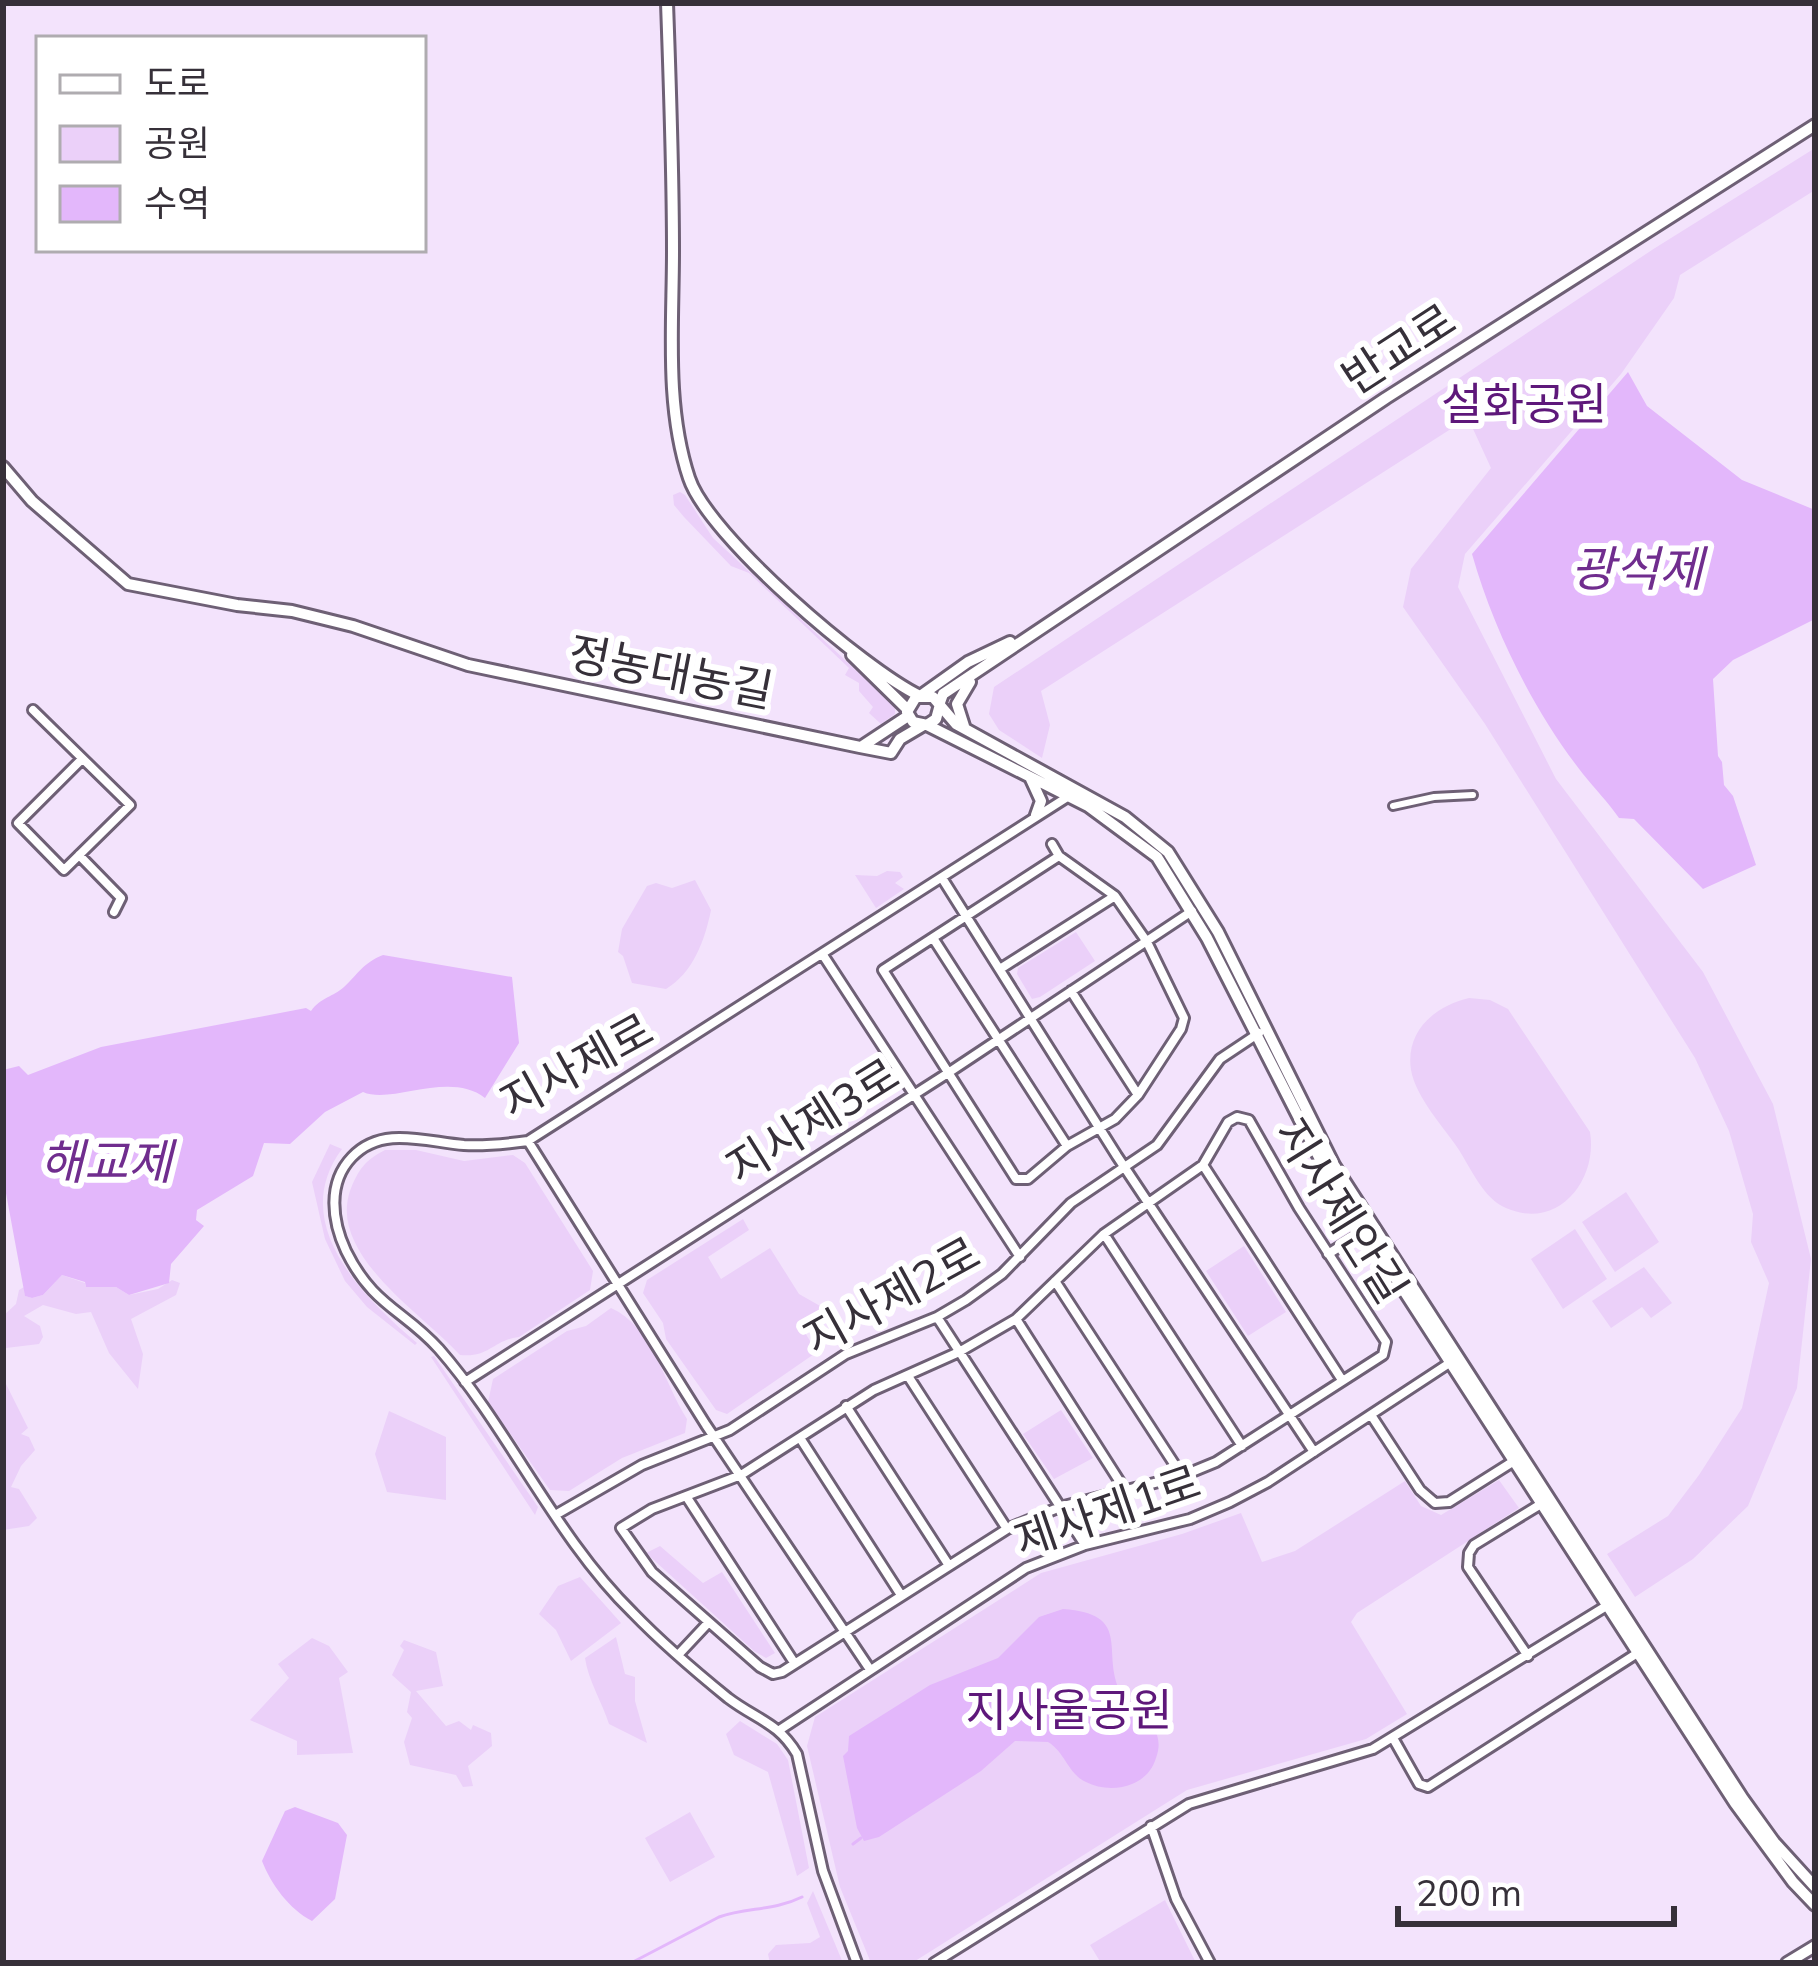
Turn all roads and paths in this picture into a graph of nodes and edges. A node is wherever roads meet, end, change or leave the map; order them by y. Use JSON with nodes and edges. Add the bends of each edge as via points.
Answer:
{"nodes":[{"id":1,"x":667,"y":3,"type":"edge"},
{"id":2,"x":1815,"y":125,"type":"edge"},
{"id":3,"x":3,"y":467,"type":"edge"},
{"id":4,"x":1024,"y":638,"type":"junction"},
{"id":5,"x":843,"y":644,"type":"junction"},
{"id":6,"x":976,"y":672,"type":"junction"},
{"id":7,"x":921,"y":695,"type":"junction"},
{"id":8,"x":939,"y":706,"type":"junction"},
{"id":9,"x":33,"y":710,"type":"dead end"},
{"id":10,"x":908,"y":712,"type":"junction"},
{"id":11,"x":925,"y":726,"type":"junction"},
{"id":12,"x":964,"y":726,"type":"junction"},
{"id":13,"x":886,"y":732,"type":"junction"},
{"id":14,"x":860,"y":747,"type":"junction"},
{"id":15,"x":886,"y":752,"type":"junction"},
{"id":16,"x":82,"y":758,"type":"junction"},
{"id":17,"x":1028,"y":774,"type":"junction"},
{"id":18,"x":1473,"y":795,"type":"dead end"},
{"id":19,"x":1069,"y":796,"type":"junction"},
{"id":20,"x":1393,"y":806,"type":"dead end"},
{"id":21,"x":1036,"y":815,"type":"junction"},
{"id":22,"x":1052,"y":844,"type":"dead end"},
{"id":23,"x":79,"y":855,"type":"junction"},
{"id":24,"x":1058,"y":856,"type":"junction"},
{"id":25,"x":942,"y":878,"type":"junction"},
{"id":26,"x":1115,"y":896,"type":"junction"},
{"id":27,"x":1192,"y":911,"type":"junction"},
{"id":28,"x":114,"y":912,"type":"dead end"},
{"id":29,"x":966,"y":916,"type":"junction"},
{"id":30,"x":933,"y":938,"type":"junction"},
{"id":31,"x":1147,"y":942,"type":"junction"},
{"id":32,"x":823,"y":956,"type":"junction"},
{"id":33,"x":1000,"y":969,"type":"junction"},
{"id":34,"x":1071,"y":991,"type":"junction"},
{"id":35,"x":1031,"y":1017,"type":"junction"},
{"id":36,"x":1260,"y":1032,"type":"junction"},
{"id":37,"x":999,"y":1038,"type":"junction"},
{"id":38,"x":948,"y":1072,"type":"junction"},
{"id":39,"x":913,"y":1095,"type":"junction"},
{"id":40,"x":1138,"y":1095,"type":"junction"},
{"id":41,"x":1101,"y":1127,"type":"junction"},
{"id":42,"x":528,"y":1141,"type":"junction"},
{"id":43,"x":1067,"y":1146,"type":"junction"},
{"id":44,"x":1203,"y":1165,"type":"junction"},
{"id":45,"x":1126,"y":1166,"type":"junction"},
{"id":46,"x":1150,"y":1202,"type":"junction"},
{"id":47,"x":1365,"y":1231,"type":"junction"},
{"id":48,"x":1104,"y":1234,"type":"junction"},
{"id":49,"x":1328,"y":1254,"type":"junction"},
{"id":50,"x":1020,"y":1257,"type":"junction"},
{"id":51,"x":1055,"y":1281,"type":"junction"},
{"id":52,"x":619,"y":1285,"type":"junction"},
{"id":53,"x":937,"y":1317,"type":"junction"},
{"id":54,"x":1016,"y":1319,"type":"junction"},
{"id":55,"x":959,"y":1352,"type":"junction"},
{"id":56,"x":1453,"y":1360,"type":"junction"},
{"id":57,"x":908,"y":1376,"type":"junction"},
{"id":58,"x":1342,"y":1380,"type":"junction"},
{"id":59,"x":464,"y":1382,"type":"junction"},
{"id":60,"x":846,"y":1406,"type":"junction"},
{"id":61,"x":1371,"y":1415,"type":"junction"},
{"id":62,"x":1289,"y":1416,"type":"junction"},
{"id":63,"x":718,"y":1437,"type":"junction"},
{"id":64,"x":800,"y":1438,"type":"junction"},
{"id":65,"x":1242,"y":1446,"type":"junction"},
{"id":66,"x":1314,"y":1452,"type":"junction"},
{"id":67,"x":1514,"y":1461,"type":"junction"},
{"id":68,"x":741,"y":1474,"type":"junction"},
{"id":69,"x":1182,"y":1476,"type":"junction"},
{"id":70,"x":1125,"y":1490,"type":"junction"},
{"id":71,"x":686,"y":1496,"type":"junction"},
{"id":72,"x":1541,"y":1504,"type":"junction"},
{"id":73,"x":1060,"y":1507,"type":"junction"},
{"id":74,"x":557,"y":1514,"type":"junction"},
{"id":75,"x":1006,"y":1529,"type":"junction"},
{"id":76,"x":1085,"y":1544,"type":"junction"},
{"id":77,"x":948,"y":1564,"type":"junction"},
{"id":78,"x":901,"y":1595,"type":"junction"},
{"id":79,"x":1610,"y":1604,"type":"junction"},
{"id":80,"x":708,"y":1623,"type":"junction"},
{"id":81,"x":844,"y":1633,"type":"junction"},
{"id":82,"x":679,"y":1654,"type":"junction"},
{"id":83,"x":1636,"y":1654,"type":"junction"},
{"id":84,"x":1528,"y":1656,"type":"junction"},
{"id":85,"x":795,"y":1664,"type":"junction"},
{"id":86,"x":868,"y":1668,"type":"junction"},
{"id":87,"x":781,"y":1729,"type":"junction"},
{"id":88,"x":1393,"y":1738,"type":"junction"},
{"id":89,"x":1151,"y":1826,"type":"junction"},
{"id":90,"x":1815,"y":1887,"type":"edge"},
{"id":91,"x":1815,"y":1905,"type":"edge"},
{"id":92,"x":1815,"y":1946,"type":"edge"},
{"id":93,"x":856,"y":1963,"type":"edge"},
{"id":94,"x":934,"y":1963,"type":"edge"},
{"id":95,"x":1210,"y":1963,"type":"edge"},
{"id":96,"x":1787,"y":1963,"type":"edge"}],
"edges":[{"from":1,"to":5,"type":"street","via":[[673,395],[689,479],[723,532]]},
{"from":2,"to":4,"type":"street","name":"반교로"},
{"from":3,"to":14,"type":"street","name":"정농대농길","via":[[128,584],[312,616],[468,665]]},
{"from":4,"to":6,"type":"street","name":"반교로"},
{"from":4,"to":7,"type":"street","name":"반교로","via":[[992,648]]},
{"from":5,"to":7,"type":"street"},
{"from":5,"to":10,"type":"street"},
{"from":6,"to":8,"type":"street","name":"반교로","via":[[943,694]]},
{"from":6,"to":12,"type":"street","via":[[956,704]]},
{"from":7,"to":8,"type":"street"},
{"from":7,"to":10,"type":"street"},
{"from":8,"to":11,"type":"street"},
{"from":8,"to":12,"type":"street"},
{"from":9,"to":16,"type":"street"},
{"from":10,"to":11,"type":"street"},
{"from":10,"to":13,"type":"street"},
{"from":11,"to":15,"type":"street"},
{"from":11,"to":17,"type":"street"},
{"from":12,"to":36,"type":"street","via":[[1101,803],[1168,852],[1210,919]]},
{"from":13,"to":14,"type":"street"},
{"from":13,"to":15,"type":"street"},
{"from":14,"to":15,"type":"street","name":"정농대농길"},
{"from":16,"to":23,"type":"street","via":[[130,806]]},
{"from":16,"to":23,"type":"street","via":[[18,823],[64,869]]},
{"from":17,"to":19,"type":"street"},
{"from":17,"to":21,"type":"street","via":[[1041,801]]},
{"from":18,"to":20,"type":"street"},
{"from":19,"to":21,"type":"street","name":"지사제로"},
{"from":19,"to":27,"type":"street","via":[[1157,857]]},
{"from":21,"to":25,"type":"street","name":"지사제로"},
{"from":22,"to":24,"type":"street"},
{"from":23,"to":28,"type":"street","via":[[121,898]]},
{"from":24,"to":26,"type":"street"},
{"from":24,"to":29,"type":"street"},
{"from":25,"to":29,"type":"street"},
{"from":25,"to":32,"type":"street","name":"지사제로"},
{"from":26,"to":31,"type":"street"},
{"from":26,"to":33,"type":"street"},
{"from":27,"to":31,"type":"street","name":"지사제3로"},
{"from":27,"to":36,"type":"street"},
{"from":29,"to":30,"type":"street"},
{"from":29,"to":33,"type":"street"},
{"from":30,"to":37,"type":"street"},
{"from":30,"to":38,"type":"street","via":[[883,970]]},
{"from":31,"to":34,"type":"street","name":"지사제3로"},
{"from":31,"to":40,"type":"street","via":[[1184,1018]]},
{"from":32,"to":39,"type":"street"},
{"from":32,"to":42,"type":"street","name":"지사제로"},
{"from":33,"to":35,"type":"street"},
{"from":34,"to":35,"type":"street","name":"지사제3로"},
{"from":34,"to":40,"type":"street"},
{"from":35,"to":37,"type":"street","name":"지사제3로"},
{"from":35,"to":41,"type":"street"},
{"from":36,"to":45,"type":"street","name":"지사제2로","via":[[1220,1059],[1157,1145]]},
{"from":36,"to":47,"type":"street","via":[[1313,1148]]},
{"from":36,"to":56,"type":"street"},
{"from":37,"to":38,"type":"street","name":"지사제3로"},
{"from":37,"to":43,"type":"street"},
{"from":38,"to":39,"type":"street","name":"지사제3로"},
{"from":38,"to":43,"type":"street","via":[[1016,1179],[1028,1179]]},
{"from":39,"to":50,"type":"street"},
{"from":39,"to":52,"type":"street","name":"지사제3로"},
{"from":40,"to":41,"type":"street"},
{"from":41,"to":43,"type":"street"},
{"from":41,"to":45,"type":"street"},
{"from":42,"to":52,"type":"street"},
{"from":42,"to":59,"type":"street","name":"지사제로","via":[[372,1142],[353,1156],[334,1195],[339,1234],[368,1287]]},
{"from":44,"to":46,"type":"street","name":"지사제안길"},
{"from":44,"to":49,"type":"street","name":"지사제안길","via":[[1228,1122],[1249,1120]]},
{"from":44,"to":58,"type":"street","name":"지사제안길"},
{"from":45,"to":46,"type":"street"},
{"from":45,"to":50,"type":"street","name":"지사제2로","via":[[1071,1203]]},
{"from":46,"to":48,"type":"street","name":"지사제안길"},
{"from":46,"to":62,"type":"street"},
{"from":47,"to":49,"type":"street"},
{"from":47,"to":56,"type":"street"},
{"from":48,"to":51,"type":"street","name":"지사제안길"},
{"from":48,"to":65,"type":"street"},
{"from":49,"to":58,"type":"street","name":"지사제안길","via":[[1385,1342],[1383,1355]]},
{"from":50,"to":53,"type":"street","name":"지사제2로"},
{"from":51,"to":54,"type":"street","name":"지사제안길"},
{"from":51,"to":69,"type":"street"},
{"from":52,"to":59,"type":"street","name":"지사제3로"},
{"from":52,"to":63,"type":"street"},
{"from":53,"to":55,"type":"street"},
{"from":53,"to":63,"type":"street","name":"지사제2로","via":[[838,1358]]},
{"from":54,"to":55,"type":"street","name":"지사제안길"},
{"from":54,"to":70,"type":"street"},
{"from":55,"to":57,"type":"street","name":"지사제안길"},
{"from":55,"to":73,"type":"street"},
{"from":56,"to":61,"type":"street","name":"제사제1로"},
{"from":56,"to":67,"type":"street"},
{"from":56,"to":79,"type":"street"},
{"from":57,"to":60,"type":"street","name":"지사제안길"},
{"from":57,"to":75,"type":"street"},
{"from":58,"to":62,"type":"street","name":"지사제안길"},
{"from":59,"to":74,"type":"street","name":"지사제로"},
{"from":60,"to":64,"type":"street","name":"지사제안길"},
{"from":60,"to":77,"type":"street"},
{"from":61,"to":66,"type":"street","name":"제사제1로"},
{"from":61,"to":67,"type":"street","via":[[1436,1503]]},
{"from":62,"to":65,"type":"street","name":"지사제안길"},
{"from":62,"to":66,"type":"street"},
{"from":63,"to":68,"type":"street"},
{"from":63,"to":74,"type":"street","name":"지사제2로","via":[[642,1466]]},
{"from":64,"to":68,"type":"street","name":"지사제안길"},
{"from":64,"to":78,"type":"street"},
{"from":65,"to":69,"type":"street","name":"지사제안길"},
{"from":66,"to":76,"type":"street","name":"제사제1로","via":[[1190,1520]]},
{"from":67,"to":72,"type":"street"},
{"from":68,"to":71,"type":"street","name":"지사제안길"},
{"from":68,"to":81,"type":"street"},
{"from":69,"to":70,"type":"street","name":"지사제안길"},
{"from":70,"to":73,"type":"street","name":"지사제안길"},
{"from":71,"to":80,"type":"street","name":"지사제안길","via":[[621,1528],[652,1572]]},
{"from":71,"to":85,"type":"street"},
{"from":72,"to":79,"type":"street"},
{"from":72,"to":84,"type":"street","via":[[1468,1553],[1468,1567]]},
{"from":73,"to":75,"type":"street","name":"지사제안길"},
{"from":73,"to":76,"type":"street"},
{"from":74,"to":82,"type":"street","name":"지사제로","via":[[621,1602]]},
{"from":75,"to":77,"type":"street","name":"지사제안길"},
{"from":76,"to":86,"type":"street","name":"제사제1로","via":[[1010,1577]]},
{"from":77,"to":78,"type":"street","name":"지사제안길"},
{"from":78,"to":81,"type":"street","name":"지사제안길"},
{"from":79,"to":83,"type":"street"},
{"from":79,"to":84,"type":"street"},
{"from":79,"to":90,"type":"street","via":[[1774,1842]]},
{"from":80,"to":82,"type":"street"},
{"from":80,"to":85,"type":"street","name":"지사제안길","via":[[772,1674]]},
{"from":81,"to":85,"type":"street","name":"지사제안길"},
{"from":81,"to":86,"type":"street"},
{"from":82,"to":87,"type":"street","name":"지사제로","via":[[751,1715]]},
{"from":83,"to":88,"type":"street","via":[[1428,1787]]},
{"from":83,"to":91,"type":"street","via":[[1756,1834]]},
{"from":84,"to":88,"type":"street"},
{"from":86,"to":87,"type":"street","name":"제사제1로"},
{"from":87,"to":93,"type":"street","via":[[796,1754],[823,1871]]},
{"from":88,"to":89,"type":"street","via":[[1189,1804]]},
{"from":89,"to":94,"type":"street"},
{"from":89,"to":95,"type":"street"},
{"from":92,"to":96,"type":"street"}]}
